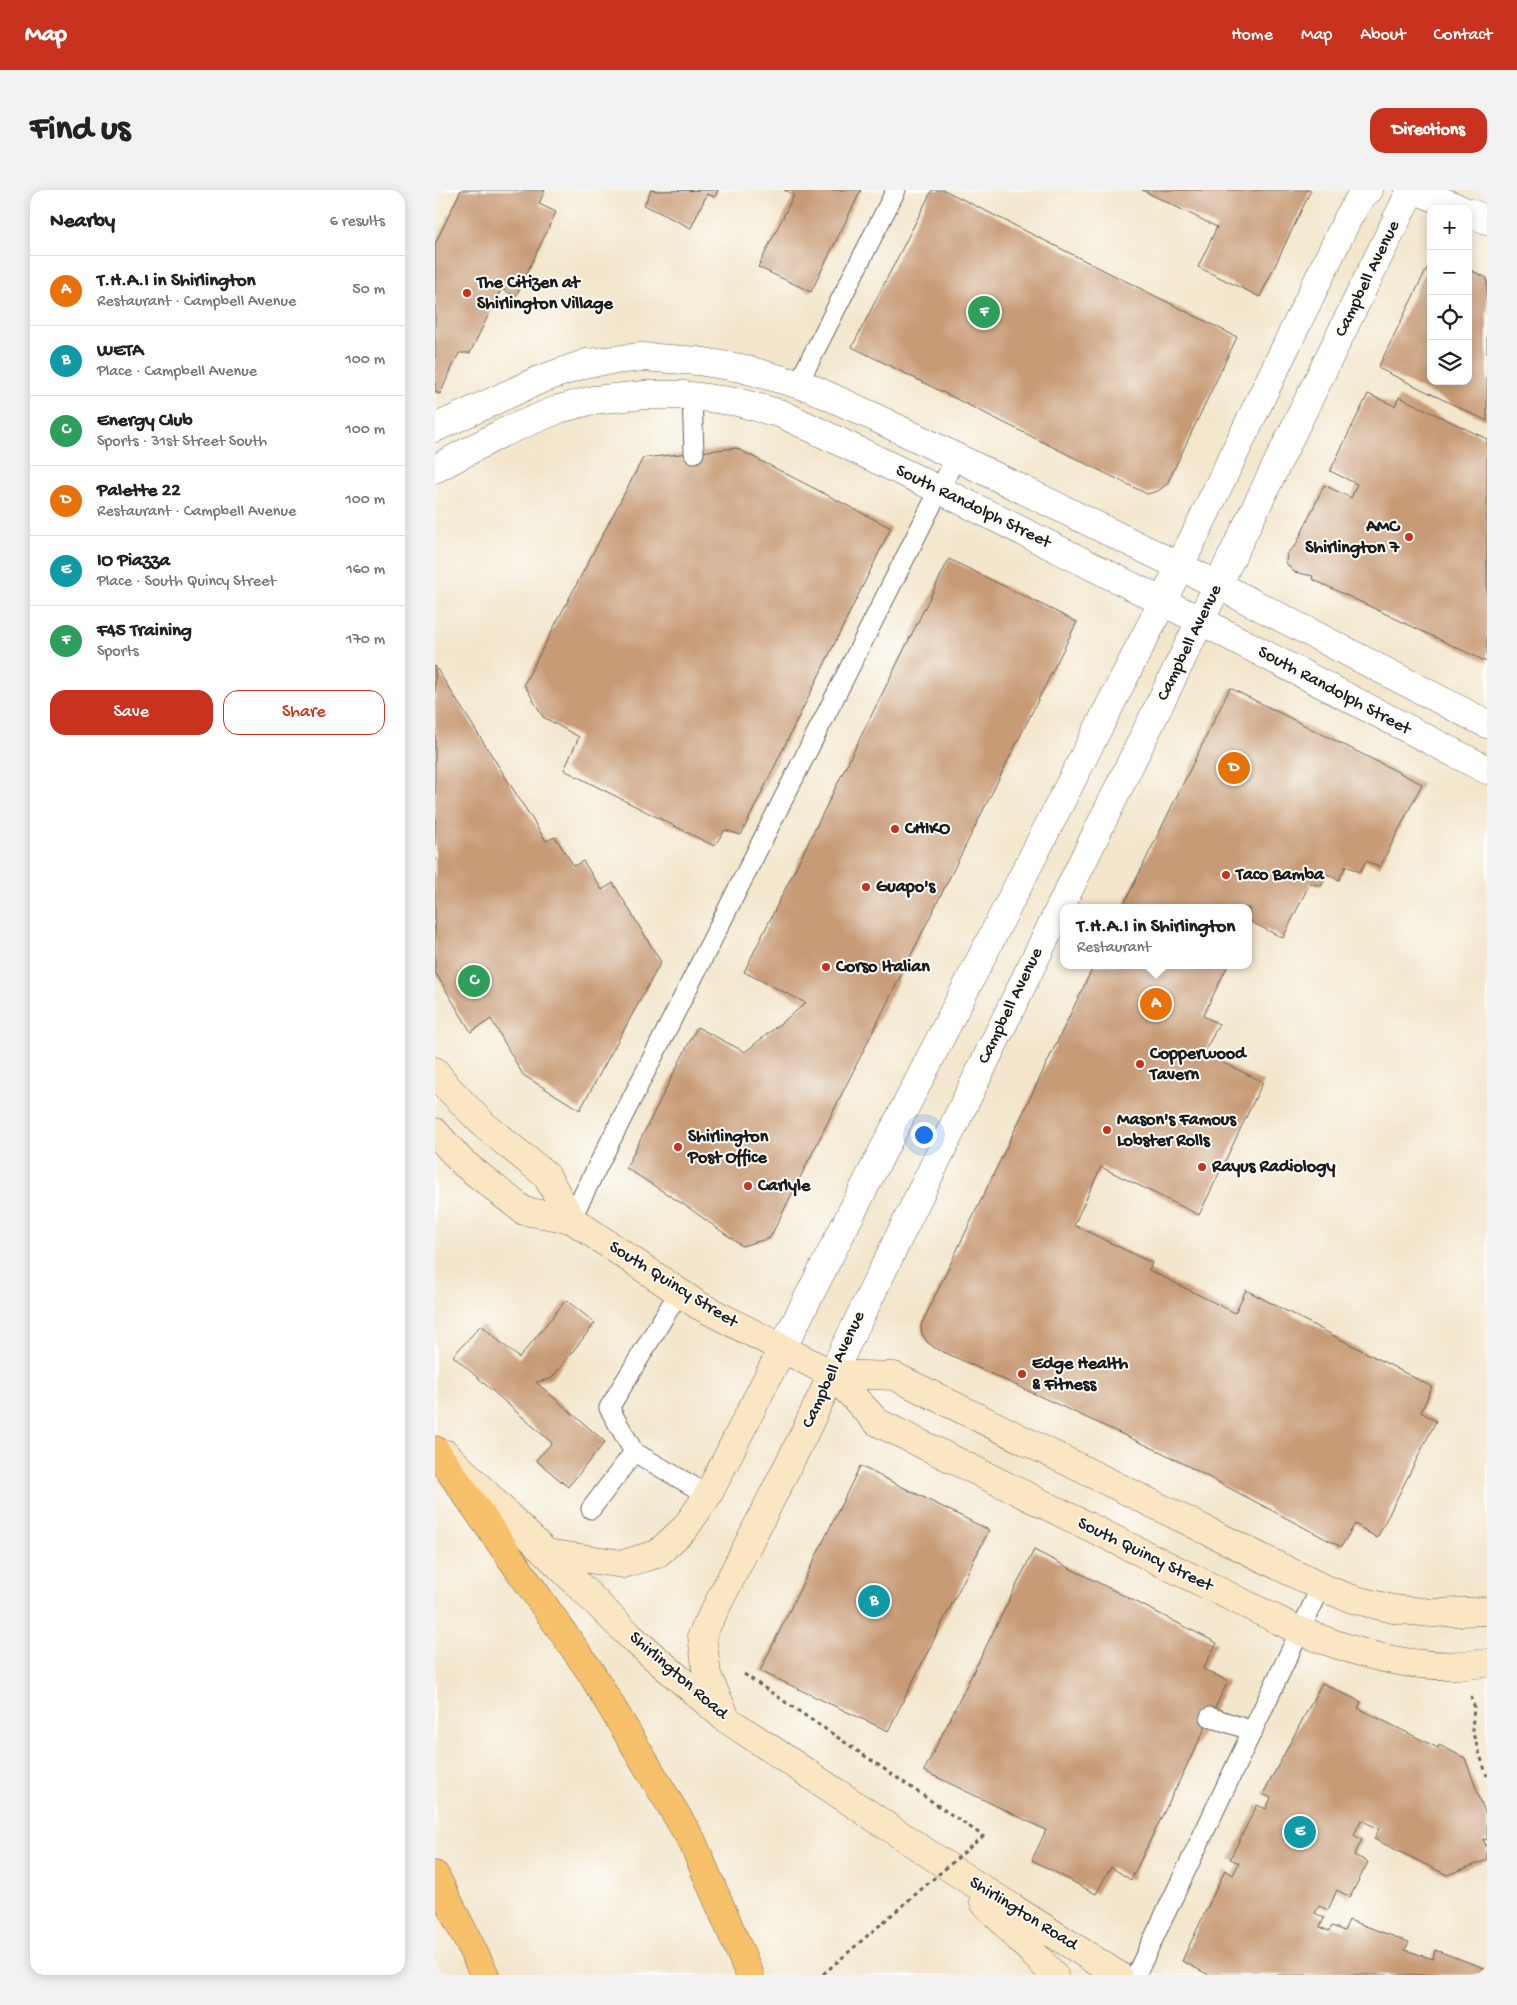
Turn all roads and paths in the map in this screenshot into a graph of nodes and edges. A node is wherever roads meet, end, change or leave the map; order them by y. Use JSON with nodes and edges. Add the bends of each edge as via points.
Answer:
{"nodes":[{"id":1,"x":896,"y":190,"type":"edge"},
{"id":2,"x":1369,"y":190,"type":"edge"},
{"id":3,"x":1411,"y":190,"type":"edge"},
{"id":4,"x":1417,"y":190,"type":"edge"},
{"id":5,"x":1451,"y":205,"type":"edge"},
{"id":6,"x":1472,"y":214,"type":"edge"},
{"id":7,"x":1487,"y":220,"type":"edge"},
{"id":8,"x":798,"y":384,"type":"junction"},
{"id":9,"x":692,"y":396,"type":"junction"},
{"id":10,"x":435,"y":428,"type":"edge"},
{"id":11,"x":694,"y":453,"type":"dead end"},
{"id":12,"x":956,"y":457,"type":"junction"},
{"id":13,"x":435,"y":469,"type":"edge"},
{"id":14,"x":940,"y":490,"type":"junction"},
{"id":15,"x":1179,"y":567,"type":"junction"},
{"id":16,"x":1218,"y":585,"type":"junction"},
{"id":17,"x":1162,"y":603,"type":"junction"},
{"id":18,"x":1201,"y":621,"type":"junction"},
{"id":19,"x":1487,"y":724,"type":"edge"},
{"id":20,"x":1487,"y":770,"type":"edge"},
{"id":21,"x":1062,"y":904,"type":"edge"},
{"id":22,"x":1060,"y":908,"type":"edge"},
{"id":23,"x":435,"y":1071,"type":"edge"},
{"id":24,"x":435,"y":1132,"type":"edge"},
{"id":25,"x":571,"y":1219,"type":"junction"},
{"id":26,"x":679,"y":1292,"type":"junction"},
{"id":27,"x":782,"y":1349,"type":"junction"},
{"id":28,"x":831,"y":1374,"type":"junction"},
{"id":29,"x":435,"y":1443,"type":"edge"},
{"id":30,"x":435,"y":1450,"type":"edge"},
{"id":31,"x":634,"y":1452,"type":"junction"},
{"id":32,"x":708,"y":1494,"type":"junction"},
{"id":33,"x":591,"y":1509,"type":"dead end"},
{"id":34,"x":546,"y":1553,"type":"junction"},
{"id":35,"x":1321,"y":1587,"type":"junction"},
{"id":36,"x":1487,"y":1611,"type":"edge"},
{"id":37,"x":1300,"y":1632,"type":"junction"},
{"id":38,"x":1487,"y":1663,"type":"edge"},
{"id":39,"x":744,"y":1674,"type":"dead end"},
{"id":40,"x":1469,"y":1688,"type":"dead end"},
{"id":41,"x":1210,"y":1717,"type":"dead end"},
{"id":42,"x":727,"y":1719,"type":"junction"},
{"id":43,"x":1253,"y":1731,"type":"junction"},
{"id":44,"x":1487,"y":1776,"type":"edge"},
{"id":45,"x":953,"y":1870,"type":"junction"},
{"id":46,"x":435,"y":1875,"type":"edge"},
{"id":47,"x":485,"y":1975,"type":"edge"},
{"id":48,"x":750,"y":1975,"type":"edge"},
{"id":49,"x":822,"y":1975,"type":"edge"},
{"id":50,"x":1054,"y":1975,"type":"edge"},
{"id":51,"x":1118,"y":1975,"type":"edge"},
{"id":52,"x":1136,"y":1975,"type":"edge"}],
"edges":[{"from":1,"to":8,"type":"lane"},
{"from":2,"to":15,"type":"street","via":[[1362,194],[1348,218]]},
{"from":3,"to":16,"type":"street","name":"Campbell Avenue"},
{"from":4,"to":5,"type":"street"},
{"from":6,"to":7,"type":"street"},
{"from":8,"to":10,"type":"street","via":[[741,368],[698,361],[642,357],[587,363],[539,380]]},
{"from":8,"to":12,"type":"street"},
{"from":9,"to":11,"type":"lane"},
{"from":9,"to":13,"type":"street","name":"South Randolph Street","via":[[645,395],[593,400],[559,409],[502,433]]},
{"from":9,"to":14,"type":"street","name":"South Randolph Street","via":[[737,402],[782,414]]},
{"from":12,"to":14,"type":"lane"},
{"from":12,"to":15,"type":"street"},
{"from":14,"to":17,"type":"street","name":"South Randolph Street"},
{"from":14,"to":25,"type":"lane"},
{"from":15,"to":16,"type":"street"},
{"from":15,"to":17,"type":"street"},
{"from":16,"to":18,"type":"street","name":"Campbell Avenue"},
{"from":16,"to":19,"type":"street"},
{"from":17,"to":18,"type":"street","name":"South Randolph Street"},
{"from":17,"to":27,"type":"street"},
{"from":18,"to":20,"type":"street","name":"South Randolph Street"},
{"from":18,"to":21,"type":"street","name":"Campbell Avenue"},
{"from":22,"to":28,"type":"street","name":"Campbell Avenue"},
{"from":23,"to":25,"type":"street","via":[[485,1126],[546,1175]]},
{"from":24,"to":25,"type":"street","via":[[462,1162],[524,1210]]},
{"from":25,"to":26,"type":"street","name":"South Quincy Street"},
{"from":26,"to":27,"type":"street","name":"South Quincy Street"},
{"from":26,"to":31,"type":"lane","via":[[609,1408]]},
{"from":27,"to":28,"type":"street","name":"South Quincy Street"},
{"from":27,"to":32,"type":"street"},
{"from":28,"to":35,"type":"street","name":"South Quincy Street","via":[[895,1376]]},
{"from":28,"to":37,"type":"street","name":"South Quincy Street","via":[[877,1422]]},
{"from":28,"to":42,"type":"street","name":"Campbell Avenue","via":[[702,1635],[707,1675]]},
{"from":29,"to":34,"type":"street","name":"Shirlington Road"},
{"from":30,"to":48,"type":"highway","via":[[590,1671],[692,1841]]},
{"from":31,"to":32,"type":"lane"},
{"from":31,"to":33,"type":"lane"},
{"from":32,"to":34,"type":"street","via":[[685,1528],[657,1554],[623,1564]]},
{"from":34,"to":42,"type":"street","name":"Shirlington Road","via":[[631,1637]]},
{"from":35,"to":36,"type":"street","name":"South Quincy Street","via":[[1393,1609],[1432,1613]]},
{"from":35,"to":37,"type":"lane"},
{"from":37,"to":38,"type":"street","name":"South Quincy Street","via":[[1349,1651],[1384,1659],[1453,1666]]},
{"from":37,"to":43,"type":"lane"},
{"from":39,"to":49,"type":"path","bridge":true,"via":[[983,1836]]},
{"from":40,"to":44,"type":"path","via":[[1474,1706],[1472,1730]]},
{"from":41,"to":43,"type":"lane"},
{"from":42,"to":45,"type":"street","name":"Shirlington Road"},
{"from":43,"to":52,"type":"lane"},
{"from":45,"to":50,"type":"street","name":"Shirlington Road"},
{"from":45,"to":51,"type":"street","name":"Shirlington Road"},
{"from":46,"to":47,"type":"highway"}]}
